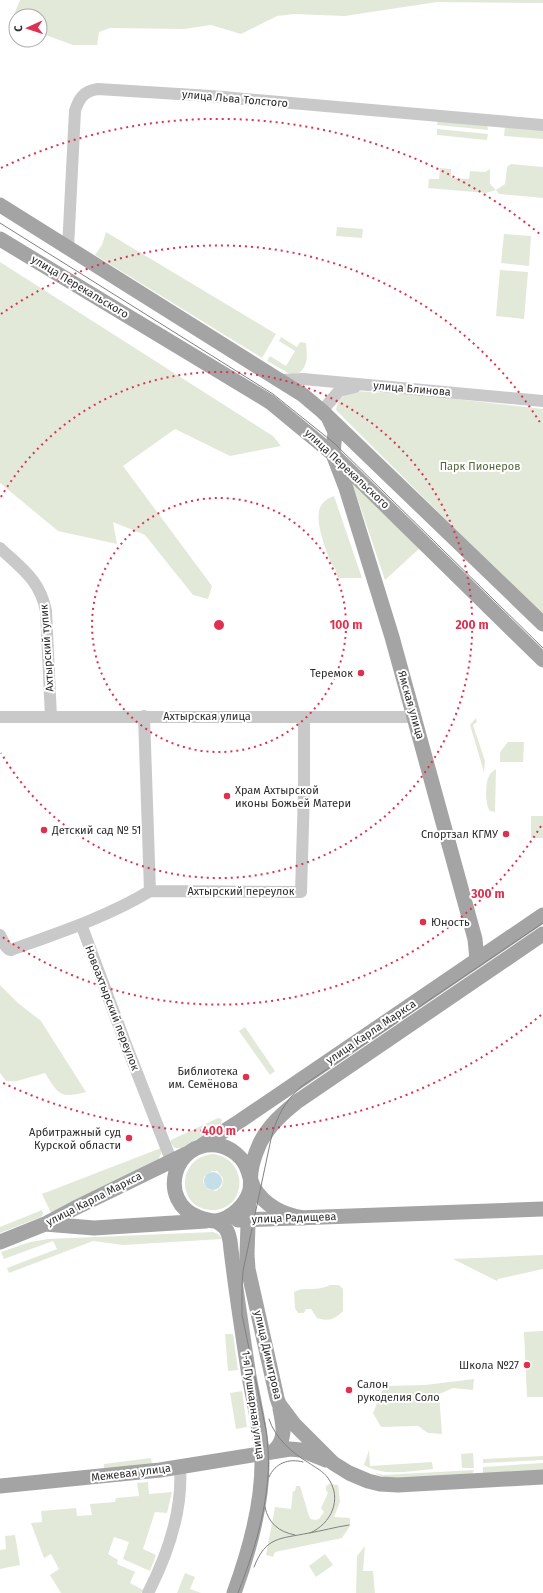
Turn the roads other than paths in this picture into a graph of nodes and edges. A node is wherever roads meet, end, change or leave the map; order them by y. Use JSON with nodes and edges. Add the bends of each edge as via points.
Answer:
{"nodes":[{"id":1,"x":543,"y":125,"type":"edge"},
{"id":2,"x":0,"y":205,"type":"edge"},
{"id":3,"x":0,"y":239,"type":"edge"},
{"id":4,"x":68,"y":248,"type":"junction"},
{"id":5,"x":280,"y":380,"type":"junction"},
{"id":6,"x":362,"y":385,"type":"junction"},
{"id":7,"x":543,"y":401,"type":"edge"},
{"id":8,"x":322,"y":411,"type":"junction"},
{"id":9,"x":333,"y":454,"type":"junction"},
{"id":10,"x":0,"y":548,"type":"edge"},
{"id":11,"x":543,"y":624,"type":"edge"},
{"id":12,"x":543,"y":660,"type":"edge"},
{"id":13,"x":144,"y":716,"type":"junction"},
{"id":14,"x":0,"y":717,"type":"edge"},
{"id":15,"x":52,"y":717,"type":"junction"},
{"id":16,"x":304,"y":717,"type":"junction"},
{"id":17,"x":414,"y":717,"type":"junction"},
{"id":18,"x":150,"y":891,"type":"junction"},
{"id":19,"x":543,"y":915,"type":"edge"},
{"id":20,"x":81,"y":924,"type":"junction"},
{"id":21,"x":543,"y":934,"type":"edge"},
{"id":22,"x":0,"y":935,"type":"edge"},
{"id":23,"x":477,"y":960,"type":"junction"},
{"id":24,"x":193,"y":1151,"type":"junction"},
{"id":25,"x":172,"y":1160,"type":"junction"},
{"id":26,"x":250,"y":1180,"type":"junction"},
{"id":27,"x":543,"y":1209,"type":"edge"},
{"id":28,"x":304,"y":1218,"type":"junction"},
{"id":29,"x":248,"y":1220,"type":"junction"},
{"id":30,"x":215,"y":1221,"type":"junction"},
{"id":31,"x":46,"y":1224,"type":"junction"},
{"id":32,"x":0,"y":1242,"type":"edge"},
{"id":33,"x":260,"y":1318,"type":"junction"},
{"id":34,"x":240,"y":1323,"type":"junction"},
{"id":35,"x":279,"y":1404,"type":"junction"},
{"id":36,"x":268,"y":1452,"type":"junction"},
{"id":37,"x":333,"y":1463,"type":"junction"},
{"id":38,"x":180,"y":1467,"type":"junction"},
{"id":39,"x":543,"y":1477,"type":"edge"},
{"id":40,"x":0,"y":1486,"type":"edge"},
{"id":41,"x":148,"y":1593,"type":"edge"},
{"id":42,"x":234,"y":1593,"type":"edge"}],
"edges":[{"from":1,"to":4,"type":"street","name":"улица Льва Толстого","via":[[210,96],[90,90],[83,94],[76,111]]},
{"from":2,"to":4,"type":"main road"},
{"from":3,"to":9,"type":"main road","name":"улица Перекальского","via":[[270,402]]},
{"from":4,"to":5,"type":"main road"},
{"from":5,"to":6,"type":"street","name":"улица Блинова","via":[[303,379]]},
{"from":5,"to":8,"type":"main road"},
{"from":6,"to":7,"type":"street","name":"улица Блинова"},
{"from":6,"to":8,"type":"street","via":[[339,391]]},
{"from":8,"to":9,"type":"main road","via":[[329,418],[335,432]]},
{"from":8,"to":11,"type":"main road"},
{"from":9,"to":12,"type":"main road","name":"улица Перекальского"},
{"from":9,"to":17,"type":"main road","name":"Ямская улица","via":[[349,495]]},
{"from":10,"to":15,"type":"street","name":"Ахтырский тупик","via":[[29,576],[43,597]]},
{"from":13,"to":15,"type":"street","name":"Ахтырская улица"},
{"from":13,"to":16,"type":"street","name":"Ахтырская улица"},
{"from":13,"to":18,"type":"street"},
{"from":14,"to":15,"type":"street","name":"Ахтырская улица"},
{"from":16,"to":17,"type":"street","name":"Ахтырская улица"},
{"from":16,"to":18,"type":"street","name":"Ахтырский переулок","via":[[301,892]]},
{"from":17,"to":23,"type":"main road","name":"Ямская улица","via":[[475,937]]},
{"from":18,"to":20,"type":"street","via":[[132,902]]},
{"from":19,"to":23,"type":"main road","name":"улица Карла Маркса"},
{"from":20,"to":22,"type":"street","via":[[11,950],[5,946]]},
{"from":20,"to":25,"type":"street","name":"Новоахтырский переулок"},
{"from":21,"to":26,"type":"main road","name":"улица Карла Маркса","via":[[286,1110],[277,1118],[260,1143]]},
{"from":23,"to":24,"type":"main road","name":"улица Карла Маркса"},
{"from":24,"to":25,"type":"main road","name":"улица Карла Маркса"},
{"from":24,"to":26,"type":"main road","via":[[207,1145],[217,1145],[232,1151],[245,1164]]},
{"from":24,"to":30,"type":"main road","via":[[182,1159],[175,1173],[174,1183],[178,1198],[186,1210],[194,1215],[204,1220]]},
{"from":25,"to":31,"type":"main road","name":"улица Карла Маркса"},
{"from":26,"to":28,"type":"main road","via":[[259,1195],[271,1207],[290,1216]]},
{"from":26,"to":29,"type":"main road","name":"улица Димитрова"},
{"from":26,"to":30,"type":"main road","via":[[250,1190],[240,1208],[226,1218]]},
{"from":27,"to":28,"type":"main road","name":"улица Радищева"},
{"from":28,"to":29,"type":"main road","name":"улица Радищева"},
{"from":29,"to":30,"type":"main road","name":"улица Радищева"},
{"from":29,"to":33,"type":"main road","name":"улица Димитрова","via":[[246,1254]]},
{"from":30,"to":31,"type":"main road","name":"улица Радищева","via":[[94,1228]]},
{"from":30,"to":34,"type":"main road","name":"1-я Пушкарная улица","via":[[224,1225],[229,1234]]},
{"from":31,"to":32,"type":"main road","name":"улица Карла Маркса"},
{"from":33,"to":34,"type":"main road","via":[[255,1312],[246,1312],[242,1315]]},
{"from":33,"to":35,"type":"main road","name":"улица Димитрова"},
{"from":34,"to":36,"type":"main road","name":"1-я Пушкарная улица"},
{"from":35,"to":36,"type":"main road","via":[[283,1433],[278,1447]]},
{"from":35,"to":37,"type":"main road","name":"улица Димитрова","via":[[294,1424]]},
{"from":36,"to":37,"type":"main road","name":"Межевая улица","via":[[301,1450]]},
{"from":36,"to":38,"type":"main road","name":"Межевая улица"},
{"from":36,"to":42,"type":"main road","name":"1-я Пушкарная улица","via":[[260,1482],[255,1524]]},
{"from":37,"to":39,"type":"main road","name":"улица Димитрова","via":[[362,1479],[388,1485]]},
{"from":38,"to":40,"type":"main road","name":"Межевая улица"},
{"from":38,"to":41,"type":"street","via":[[179,1504],[172,1536],[158,1575]]}]}
